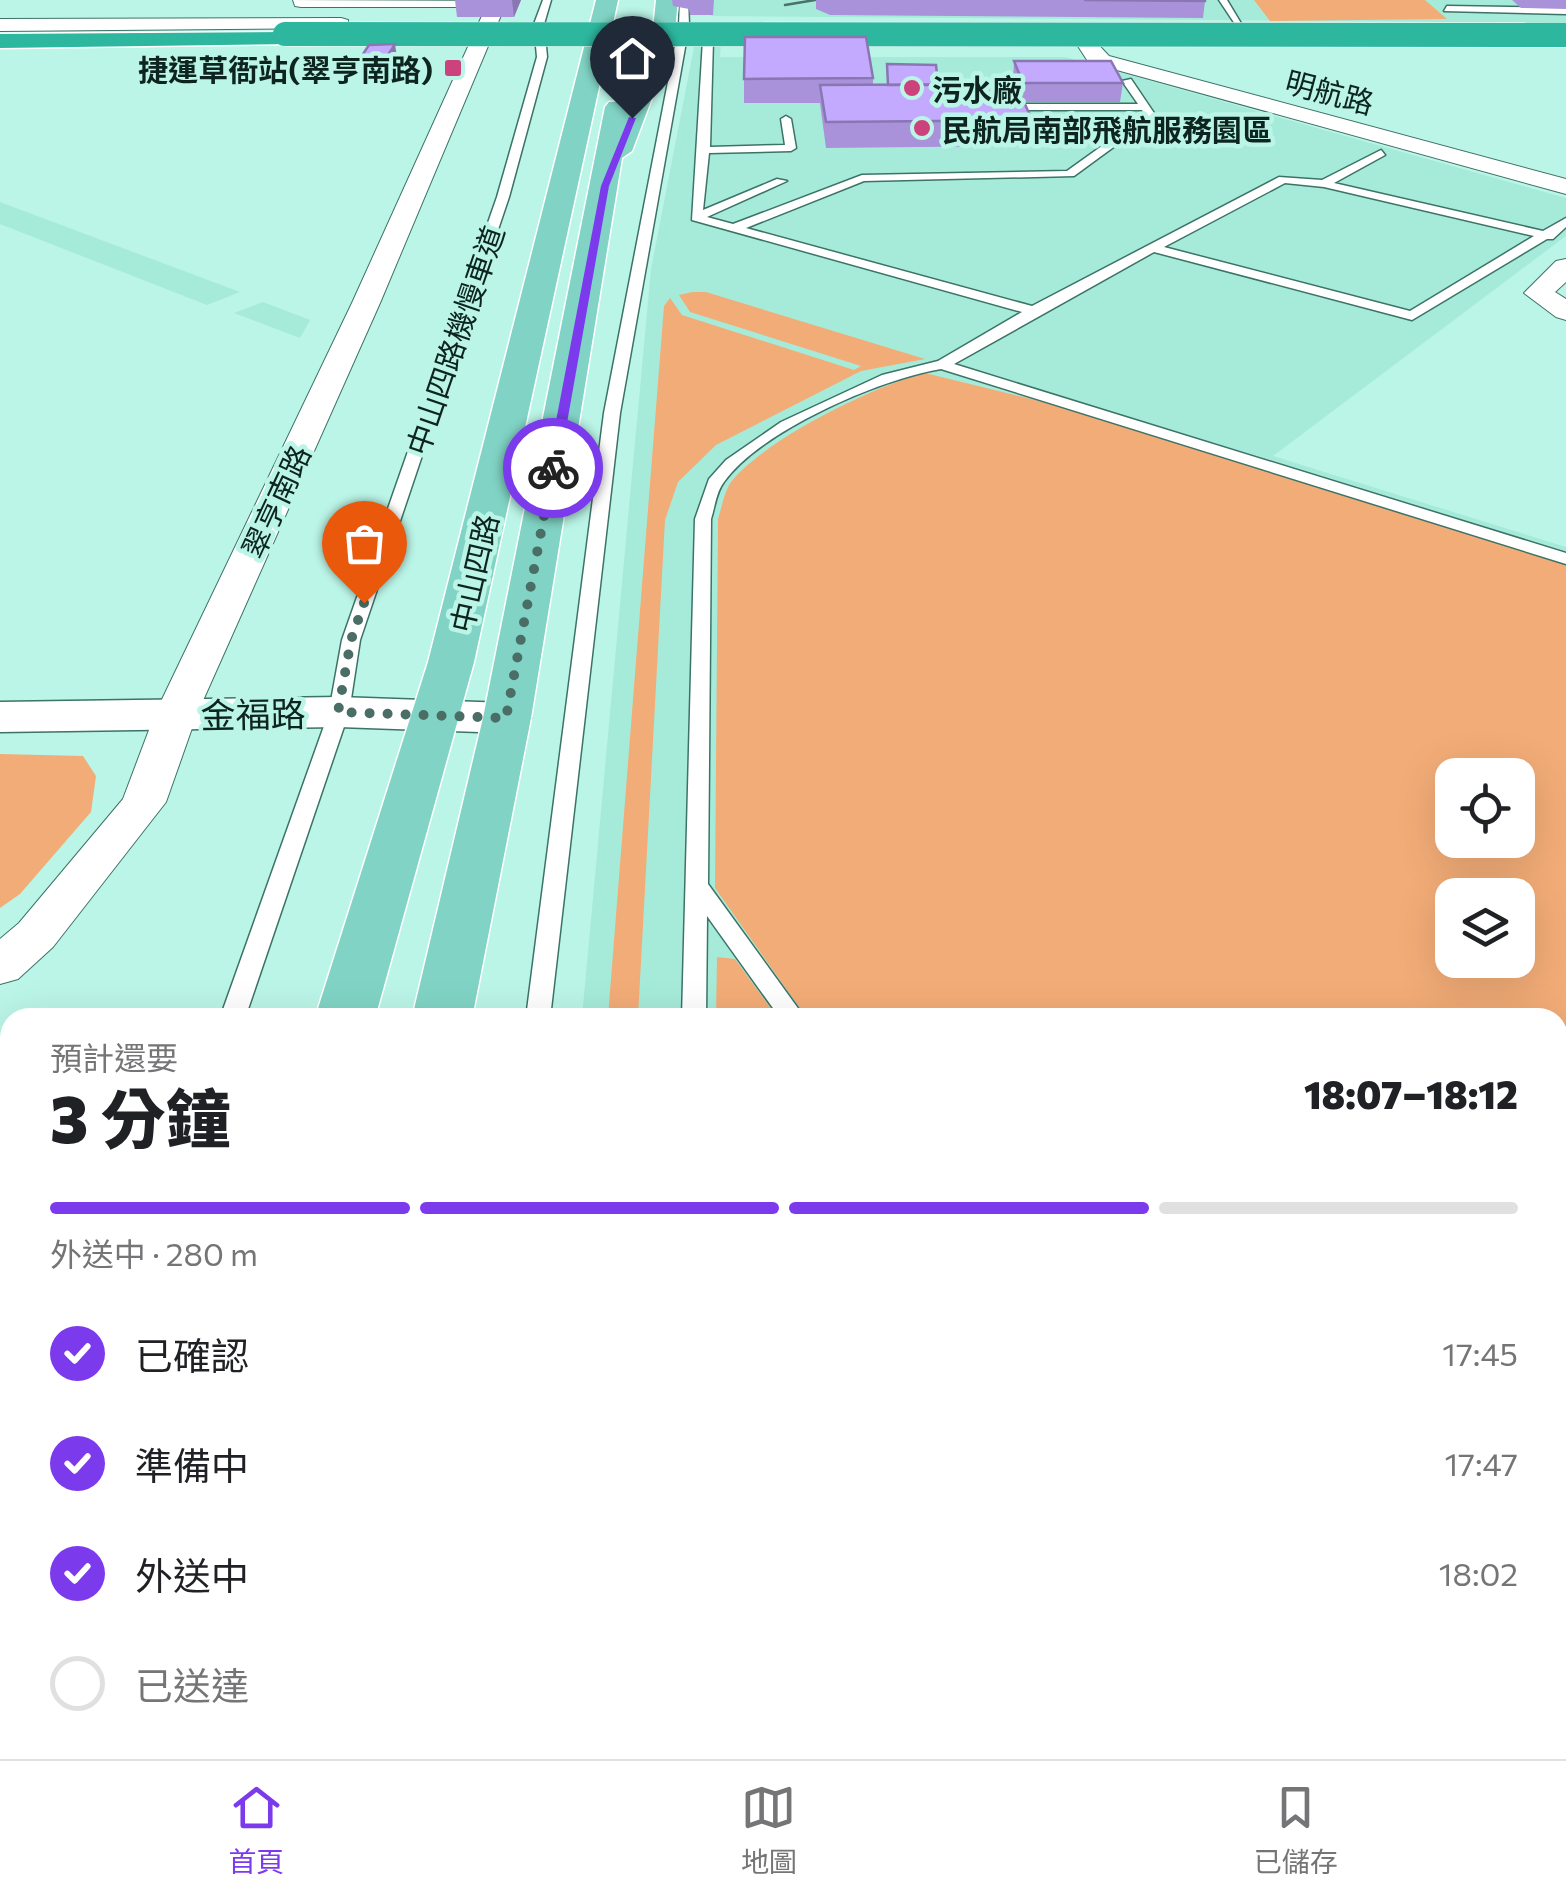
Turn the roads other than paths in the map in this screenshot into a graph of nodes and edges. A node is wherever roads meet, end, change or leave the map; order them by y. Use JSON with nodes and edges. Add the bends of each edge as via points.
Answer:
{"nodes":[{"id":1,"x":458,"y":0,"type":"edge"},
{"id":2,"x":547,"y":0,"type":"edge"},
{"id":3,"x":607,"y":0,"type":"edge"},
{"id":4,"x":684,"y":0,"type":"edge"},
{"id":5,"x":1222,"y":0,"type":"edge"},
{"id":6,"x":1440,"y":0,"type":"edge"},
{"id":7,"x":362,"y":1,"type":"edge"},
{"id":8,"x":28,"y":2,"type":"edge"},
{"id":9,"x":130,"y":2,"type":"edge"},
{"id":10,"x":248,"y":2,"type":"edge"},
{"id":11,"x":286,"y":2,"type":"edge"},
{"id":12,"x":497,"y":12,"type":"edge"},
{"id":13,"x":1566,"y":14,"type":"edge"},
{"id":14,"x":347,"y":24,"type":"junction"},
{"id":15,"x":446,"y":24,"type":"junction"},
{"id":16,"x":0,"y":25,"type":"edge"},
{"id":17,"x":104,"y":25,"type":"junction"},
{"id":18,"x":227,"y":25,"type":"junction"},
{"id":19,"x":672,"y":26,"type":"edge"},
{"id":20,"x":1141,"y":27,"type":"junction"},
{"id":21,"x":1242,"y":28,"type":"junction"},
{"id":22,"x":1466,"y":28,"type":"junction"},
{"id":23,"x":593,"y":34,"type":"junction"},
{"id":24,"x":871,"y":35,"type":"junction"},
{"id":25,"x":1566,"y":37,"type":"edge"},
{"id":26,"x":0,"y":38,"type":"edge"},
{"id":27,"x":708,"y":40,"type":"junction"},
{"id":28,"x":1086,"y":43,"type":"junction"},
{"id":29,"x":1127,"y":81,"type":"edge"},
{"id":30,"x":989,"y":107,"type":"edge"},
{"id":31,"x":1144,"y":107,"type":"junction"},
{"id":32,"x":786,"y":118,"type":"edge"},
{"id":33,"x":704,"y":150,"type":"junction"},
{"id":34,"x":1381,"y":153,"type":"dead end"},
{"id":35,"x":781,"y":181,"type":"dead end"},
{"id":36,"x":1324,"y":184,"type":"junction"},
{"id":37,"x":605,"y":186,"type":"junction"},
{"id":38,"x":1566,"y":187,"type":"edge"},
{"id":39,"x":696,"y":217,"type":"junction"},
{"id":40,"x":1566,"y":222,"type":"edge"},
{"id":41,"x":734,"y":228,"type":"junction"},
{"id":42,"x":1549,"y":236,"type":"junction"},
{"id":43,"x":1153,"y":248,"type":"junction"},
{"id":44,"x":1566,"y":267,"type":"edge"},
{"id":45,"x":1033,"y":311,"type":"junction"},
{"id":46,"x":1566,"y":311,"type":"edge"},
{"id":47,"x":942,"y":365,"type":"junction"},
{"id":48,"x":1566,"y":559,"type":"edge"},
{"id":49,"x":338,"y":712,"type":"junction"},
{"id":50,"x":176,"y":714,"type":"junction"},
{"id":51,"x":434,"y":716,"type":"junction"},
{"id":52,"x":0,"y":717,"type":"edge"},
{"id":53,"x":506,"y":718,"type":"junction"},
{"id":54,"x":696,"y":884,"type":"junction"},
{"id":55,"x":0,"y":967,"type":"edge"},
{"id":56,"x":235,"y":1008,"type":"edge"},
{"id":57,"x":348,"y":1008,"type":"edge"},
{"id":58,"x":444,"y":1008,"type":"edge"},
{"id":59,"x":539,"y":1008,"type":"edge"},
{"id":60,"x":694,"y":1008,"type":"edge"},
{"id":61,"x":786,"y":1008,"type":"edge"}],
"edges":[{"from":1,"to":7,"type":"street"},
{"from":1,"to":12,"type":"street"},
{"from":1,"to":15,"type":"street"},
{"from":2,"to":23,"type":"lane","name":"中山四路機慢車道"},
{"from":3,"to":23,"type":"main road","name":"中山四路"},
{"from":4,"to":19,"type":"lane"},
{"from":5,"to":21,"type":"lane"},
{"from":6,"to":22,"type":"lane"},
{"from":7,"to":11,"type":"street"},
{"from":7,"to":14,"type":"street"},
{"from":8,"to":16,"type":"street"},
{"from":9,"to":17,"type":"street"},
{"from":10,"to":18,"type":"street"},
{"from":12,"to":15,"type":"street"},
{"from":12,"to":23,"type":"street"},
{"from":12,"to":50,"type":"street","name":"翠亨南路"},
{"from":13,"to":22,"type":"lane"},
{"from":14,"to":15,"type":"street"},
{"from":14,"to":18,"type":"street"},
{"from":16,"to":17,"type":"street"},
{"from":17,"to":18,"type":"street"},
{"from":19,"to":20,"type":"lane"},
{"from":19,"to":23,"type":"street"},
{"from":19,"to":24,"type":"street"},
{"from":19,"to":27,"type":"street"},
{"from":19,"to":37,"type":"main road","name":"中山四路"},
{"from":19,"to":59,"type":"lane","via":[[612,413]]},
{"from":20,"to":21,"type":"street"},
{"from":20,"to":24,"type":"street"},
{"from":21,"to":22,"type":"street"},
{"from":22,"to":24,"type":"street"},
{"from":22,"to":25,"type":"street"},
{"from":22,"to":28,"type":"street"},
{"from":23,"to":37,"type":"main road","name":"中山四路"},
{"from":23,"to":49,"type":"lane","name":"中山四路機慢車道","via":[[542,57],[503,197],[351,640]]},
{"from":23,"to":51,"type":"main road","name":"中山四路","via":[[581,122]]},
{"from":24,"to":27,"type":"street"},
{"from":24,"to":28,"type":"street"},
{"from":25,"to":26,"type":"highway","bridge":true},
{"from":27,"to":33,"type":"lane"},
{"from":28,"to":38,"type":"street","name":"明航路","via":[[1102,60]]},
{"from":29,"to":31,"type":"lane"},
{"from":30,"to":31,"type":"lane"},
{"from":31,"to":41,"type":"lane","via":[[1151,116],[1070,174],[862,178]]},
{"from":32,"to":33,"type":"lane","via":[[791,148]]},
{"from":33,"to":39,"type":"lane"},
{"from":34,"to":36,"type":"lane"},
{"from":35,"to":39,"type":"lane"},
{"from":36,"to":42,"type":"lane"},
{"from":36,"to":43,"type":"lane","via":[[1284,179]]},
{"from":37,"to":53,"type":"main road","name":"中山四路"},
{"from":39,"to":41,"type":"lane"},
{"from":40,"to":42,"type":"lane"},
{"from":41,"to":45,"type":"lane"},
{"from":42,"to":43,"type":"lane","via":[[1412,316]]},
{"from":43,"to":45,"type":"lane"},
{"from":44,"to":46,"type":"street","via":[[1538,294]]},
{"from":45,"to":47,"type":"lane"},
{"from":47,"to":48,"type":"lane"},
{"from":47,"to":54,"type":"lane","via":[[890,374],[846,395],[751,448],[714,483],[704,520]]},
{"from":49,"to":50,"type":"street","name":"金福路"},
{"from":49,"to":51,"type":"street","name":"金福路"},
{"from":49,"to":56,"type":"lane","name":"中山四路機慢車道"},
{"from":50,"to":52,"type":"street","name":"金福路"},
{"from":50,"to":55,"type":"street","name":"翠亨南路","via":[[144,802],[36,935]]},
{"from":51,"to":53,"type":"street","name":"金福路"},
{"from":51,"to":57,"type":"main road","name":"中山四路"},
{"from":53,"to":58,"type":"main road","name":"中山四路"},
{"from":54,"to":60,"type":"lane"},
{"from":54,"to":61,"type":"lane"}]}
